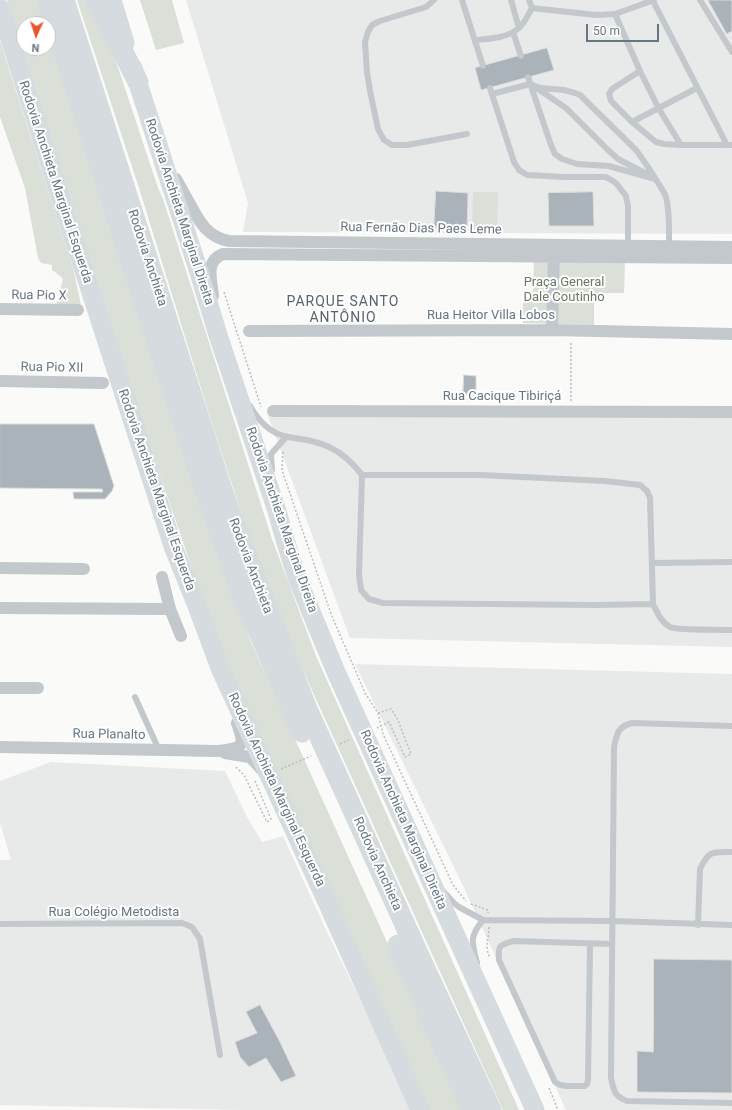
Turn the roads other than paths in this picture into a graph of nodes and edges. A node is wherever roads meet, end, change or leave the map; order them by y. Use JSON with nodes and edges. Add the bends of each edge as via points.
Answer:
{"nodes":[{"id":1,"x":47,"y":0,"type":"edge"},
{"id":2,"x":64,"y":0,"type":"edge"},
{"id":3,"x":96,"y":0,"type":"edge"},
{"id":4,"x":112,"y":0,"type":"edge"},
{"id":5,"x":434,"y":0,"type":"edge"},
{"id":6,"x":462,"y":0,"type":"edge"},
{"id":7,"x":510,"y":0,"type":"edge"},
{"id":8,"x":529,"y":0,"type":"edge"},
{"id":9,"x":654,"y":0,"type":"edge"},
{"id":10,"x":700,"y":0,"type":"edge"},
{"id":11,"x":0,"y":8,"type":"edge"},
{"id":12,"x":532,"y":8,"type":"junction"},
{"id":13,"x":615,"y":14,"type":"junction"},
{"id":14,"x":519,"y":28,"type":"junction"},
{"id":15,"x":513,"y":32,"type":"junction"},
{"id":16,"x":475,"y":40,"type":"junction"},
{"id":17,"x":732,"y":52,"type":"edge"},
{"id":18,"x":521,"y":56,"type":"dead end"},
{"id":19,"x":483,"y":66,"type":"dead end"},
{"id":20,"x":640,"y":71,"type":"junction"},
{"id":21,"x":529,"y":80,"type":"junction"},
{"id":22,"x":138,"y":82,"type":"junction"},
{"id":23,"x":490,"y":88,"type":"dead end"},
{"id":24,"x":697,"y":88,"type":"junction"},
{"id":25,"x":492,"y":94,"type":"junction"},
{"id":26,"x":659,"y":109,"type":"junction"},
{"id":27,"x":632,"y":122,"type":"junction"},
{"id":28,"x":467,"y":134,"type":"dead end"},
{"id":29,"x":681,"y":145,"type":"junction"},
{"id":30,"x":730,"y":145,"type":"edge"},
{"id":31,"x":160,"y":149,"type":"junction"},
{"id":32,"x":655,"y":179,"type":"junction"},
{"id":33,"x":628,"y":245,"type":"junction"},
{"id":34,"x":732,"y":246,"type":"edge"},
{"id":35,"x":554,"y":250,"type":"junction"},
{"id":36,"x":661,"y":250,"type":"junction"},
{"id":37,"x":732,"y":258,"type":"edge"},
{"id":38,"x":0,"y":310,"type":"edge"},
{"id":39,"x":78,"y":310,"type":"dead end"},
{"id":40,"x":552,"y":330,"type":"junction"},
{"id":41,"x":249,"y":331,"type":"dead end"},
{"id":42,"x":732,"y":334,"type":"edge"},
{"id":43,"x":218,"y":335,"type":"junction"},
{"id":44,"x":229,"y":369,"type":"junction"},
{"id":45,"x":0,"y":381,"type":"edge"},
{"id":46,"x":103,"y":383,"type":"dead end"},
{"id":47,"x":268,"y":412,"type":"road end"},
{"id":48,"x":732,"y":412,"type":"edge"},
{"id":49,"x":286,"y":437,"type":"junction"},
{"id":50,"x":362,"y":475,"type":"junction"},
{"id":51,"x":277,"y":511,"type":"junction"},
{"id":52,"x":732,"y":562,"type":"edge"},
{"id":53,"x":653,"y":563,"type":"junction"},
{"id":54,"x":0,"y":568,"type":"edge"},
{"id":55,"x":84,"y":569,"type":"dead end"},
{"id":56,"x":162,"y":577,"type":"dead end"},
{"id":57,"x":653,"y":604,"type":"junction"},
{"id":58,"x":0,"y":608,"type":"edge"},
{"id":59,"x":170,"y":609,"type":"junction"},
{"id":60,"x":732,"y":630,"type":"edge"},
{"id":61,"x":181,"y":636,"type":"dead end"},
{"id":62,"x":220,"y":668,"type":"junction"},
{"id":63,"x":0,"y":688,"type":"edge"},
{"id":64,"x":38,"y":688,"type":"dead end"},
{"id":65,"x":136,"y":697,"type":"dead end"},
{"id":66,"x":732,"y":726,"type":"edge"},
{"id":67,"x":0,"y":747,"type":"edge"},
{"id":68,"x":159,"y":750,"type":"junction"},
{"id":69,"x":218,"y":751,"type":"junction"},
{"id":70,"x":277,"y":792,"type":"junction"},
{"id":71,"x":732,"y":852,"type":"edge"},
{"id":72,"x":421,"y":860,"type":"junction"},
{"id":73,"x":486,"y":920,"type":"junction"},
{"id":74,"x":613,"y":922,"type":"junction"},
{"id":75,"x":0,"y":924,"type":"edge"},
{"id":76,"x":698,"y":925,"type":"junction"},
{"id":77,"x":732,"y":925,"type":"edge"},
{"id":78,"x":590,"y":944,"type":"junction"},
{"id":79,"x":612,"y":944,"type":"junction"},
{"id":80,"x":503,"y":1040,"type":"junction"},
{"id":81,"x":220,"y":1055,"type":"dead end"},
{"id":82,"x":517,"y":1070,"type":"junction"},
{"id":83,"x":732,"y":1103,"type":"edge"},
{"id":84,"x":471,"y":1108,"type":"edge"},
{"id":85,"x":420,"y":1110,"type":"edge"},
{"id":86,"x":491,"y":1110,"type":"edge"},
{"id":87,"x":535,"y":1110,"type":"edge"},
{"id":88,"x":542,"y":1110,"type":"edge"}],
"edges":[{"from":1,"to":84,"type":"highway","name":"Rodovia Anchieta","via":[[206,493],[242,593]]},
{"from":2,"to":86,"type":"highway","name":"Rodovia Anchieta","via":[[223,493],[252,571],[307,709]]},
{"from":3,"to":22,"type":"highway"},
{"from":4,"to":22,"type":"highway","name":"Rodovia Anchieta Marginal Direita"},
{"from":5,"to":28,"type":"lane","via":[[426,7],[380,21],[372,25],[368,32],[365,42],[367,72],[378,129],[384,140],[392,145],[407,145]]},
{"from":6,"to":16,"type":"lane"},
{"from":7,"to":14,"type":"lane"},
{"from":8,"to":12,"type":"lane"},
{"from":9,"to":13,"type":"lane"},
{"from":9,"to":24,"type":"lane"},
{"from":10,"to":17,"type":"lane"},
{"from":11,"to":62,"type":"highway","name":"Rodovia Anchieta Marginal Esquerda","via":[[174,549]]},
{"from":12,"to":13,"type":"lane","via":[[596,15]]},
{"from":12,"to":14,"type":"lane"},
{"from":13,"to":20,"type":"lane"},
{"from":14,"to":15,"type":"lane"},
{"from":15,"to":16,"type":"lane"},
{"from":15,"to":18,"type":"lane"},
{"from":16,"to":19,"type":"lane"},
{"from":20,"to":26,"type":"lane"},
{"from":20,"to":27,"type":"lane","via":[[612,89],[609,94],[611,101]]},
{"from":21,"to":25,"type":"lane"},
{"from":21,"to":32,"type":"lane","via":[[542,93],[566,108],[618,159]]},
{"from":21,"to":32,"type":"lane","via":[[541,88],[564,90],[580,95],[636,150]]},
{"from":21,"to":32,"type":"lane","via":[[555,154],[578,164],[608,166]]},
{"from":22,"to":31,"type":"highway","name":"Rodovia Anchieta Marginal Direita"},
{"from":23,"to":25,"type":"lane"},
{"from":24,"to":26,"type":"lane"},
{"from":24,"to":30,"type":"lane"},
{"from":25,"to":33,"type":"lane","via":[[514,162],[519,170],[527,175],[606,177],[616,182],[626,196],[628,206]]},
{"from":26,"to":27,"type":"lane"},
{"from":26,"to":29,"type":"lane"},
{"from":27,"to":29,"type":"lane","via":[[656,142]]},
{"from":29,"to":30,"type":"lane"},
{"from":31,"to":35,"type":"street","name":"Rua Fernão Dias Paes Leme","via":[[202,226],[224,240]]},
{"from":31,"to":43,"type":"highway","name":"Rodovia Anchieta Marginal Direita"},
{"from":32,"to":36,"type":"lane","via":[[662,188],[668,208]]},
{"from":33,"to":35,"type":"street","name":"Rua Fernão Dias Paes Leme"},
{"from":33,"to":36,"type":"street","name":"Rua Fernão Dias Paes Leme"},
{"from":34,"to":36,"type":"street","name":"Rua Fernão Dias Paes Leme"},
{"from":35,"to":36,"type":"street","name":"Rua Fernão Dias Paes Leme"},
{"from":35,"to":40,"type":"street"},
{"from":35,"to":43,"type":"street","name":"Rua Fernão Dias Paes Leme","via":[[223,254],[216,258],[211,268]]},
{"from":36,"to":37,"type":"street","name":"Rua Fernão Dias Paes Leme"},
{"from":38,"to":39,"type":"street","name":"Rua Pio X"},
{"from":40,"to":41,"type":"street","name":"Rua Heitor Villa Lobos"},
{"from":40,"to":42,"type":"street","name":"Rua Heitor Villa Lobos"},
{"from":43,"to":44,"type":"highway","name":"Rodovia Anchieta Marginal Direita"},
{"from":44,"to":49,"type":"lane","via":[[253,412],[270,429]]},
{"from":44,"to":51,"type":"highway","name":"Rodovia Anchieta Marginal Direita"},
{"from":45,"to":46,"type":"street","name":"Rua Pio XII"},
{"from":47,"to":48,"type":"street","name":"Rua Cacique Tibiriçá"},
{"from":49,"to":50,"type":"lane","via":[[316,442],[334,449],[345,456]]},
{"from":49,"to":51,"type":"lane","via":[[273,451],[271,460]]},
{"from":50,"to":53,"type":"lane","via":[[480,475],[605,480],[640,485],[650,498]]},
{"from":50,"to":57,"type":"lane","via":[[359,574],[361,590],[370,599],[383,603]]},
{"from":51,"to":72,"type":"highway","name":"Rodovia Anchieta Marginal Direita","via":[[298,578],[333,665]]},
{"from":52,"to":53,"type":"lane"},
{"from":53,"to":57,"type":"lane"},
{"from":54,"to":55,"type":"street"},
{"from":56,"to":59,"type":"street"},
{"from":57,"to":60,"type":"lane","via":[[661,619],[670,627]]},
{"from":58,"to":59,"type":"street"},
{"from":59,"to":61,"type":"street"},
{"from":62,"to":69,"type":"street","name":"Rua Planalto","via":[[242,736],[239,746]]},
{"from":62,"to":70,"type":"highway","name":"Rodovia Anchieta Marginal Esquerda"},
{"from":63,"to":64,"type":"street"},
{"from":65,"to":68,"type":"lane"},
{"from":66,"to":74,"type":"lane","via":[[632,723],[624,725],[618,731],[614,747]]},
{"from":67,"to":68,"type":"street","name":"Rua Planalto"},
{"from":68,"to":69,"type":"street","name":"Rua Planalto"},
{"from":69,"to":70,"type":"street","name":"Rua Planalto","via":[[249,757],[262,770]]},
{"from":70,"to":85,"type":"highway","name":"Rodovia Anchieta Marginal Esquerda"},
{"from":71,"to":76,"type":"lane","via":[[712,852],[700,869]]},
{"from":72,"to":73,"type":"lane","via":[[442,891],[459,908]]},
{"from":72,"to":80,"type":"highway","name":"Rodovia Anchieta Marginal Direita"},
{"from":73,"to":74,"type":"lane"},
{"from":73,"to":80,"type":"lane","via":[[472,939],[479,971]]},
{"from":74,"to":76,"type":"lane"},
{"from":74,"to":79,"type":"lane"},
{"from":75,"to":81,"type":"lane","name":"Rua Colégio Metodista","via":[[182,923],[192,927],[200,939]]},
{"from":76,"to":77,"type":"lane"},
{"from":78,"to":78,"type":"lane","via":[[514,941],[503,944],[499,949],[499,960],[555,1082],[560,1085],[584,1086],[588,1080]]},
{"from":78,"to":79,"type":"lane"},
{"from":79,"to":83,"type":"lane","via":[[611,1078],[614,1092],[628,1101]]},
{"from":80,"to":82,"type":"highway","name":"Rodovia Anchieta Marginal Direita"},
{"from":82,"to":87,"type":"highway","name":"Rodovia Anchieta Marginal Direita"},
{"from":82,"to":88,"type":"lane"}]}
